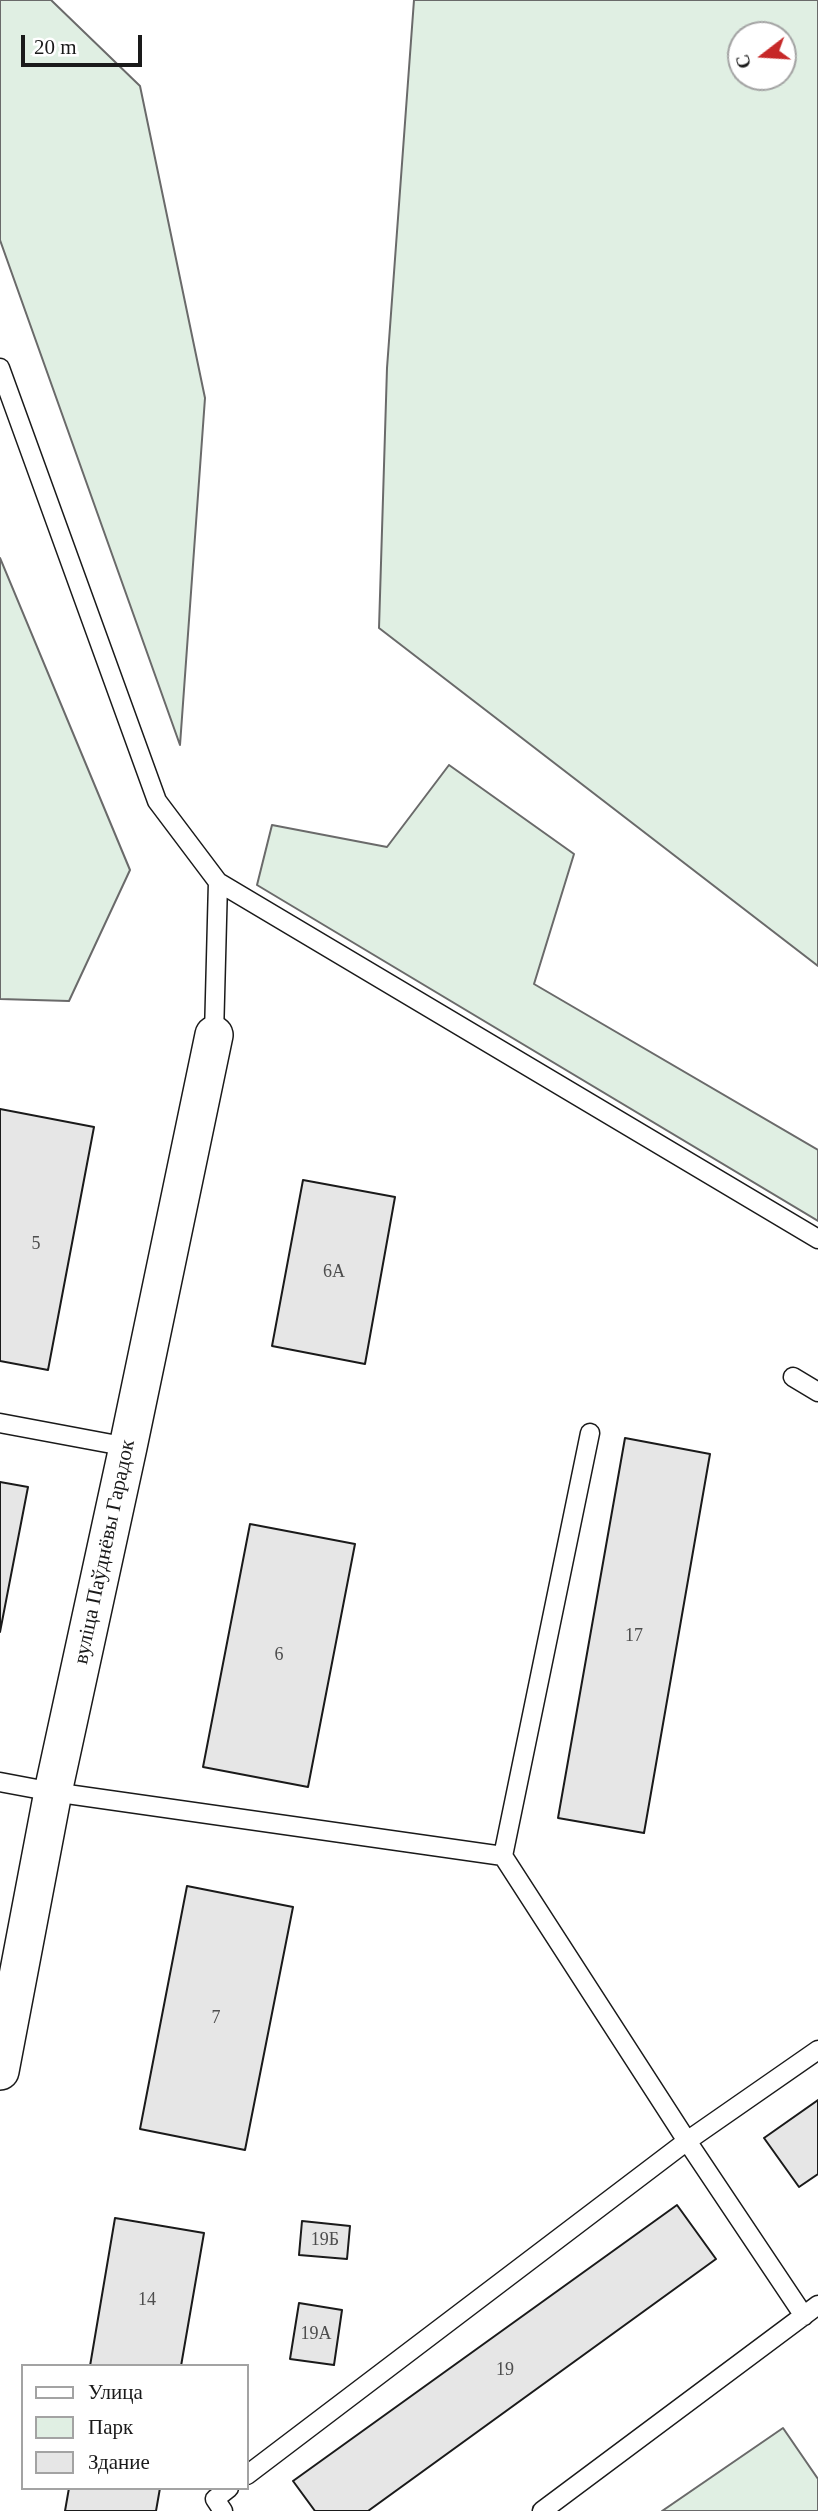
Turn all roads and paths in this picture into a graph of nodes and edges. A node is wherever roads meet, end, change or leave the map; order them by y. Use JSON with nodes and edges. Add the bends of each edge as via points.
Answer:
{"nodes":[{"id":1,"x":0,"y":368,"type":"edge"},
{"id":2,"x":218,"y":882,"type":"junction"},
{"id":3,"x":214,"y":1035,"type":"joint"},
{"id":4,"x":818,"y":1238,"type":"edge"},
{"id":5,"x":793,"y":1377,"type":"dead end"},
{"id":6,"x":818,"y":1392,"type":"edge"},
{"id":7,"x":0,"y":1423,"type":"edge"},
{"id":8,"x":590,"y":1433,"type":"dead end"},
{"id":9,"x":128,"y":1447,"type":"junction"},
{"id":10,"x":0,"y":1782,"type":"edge"},
{"id":11,"x":53,"y":1792,"type":"junction"},
{"id":12,"x":503,"y":1856,"type":"junction"},
{"id":13,"x":818,"y":2050,"type":"edge"},
{"id":14,"x":0,"y":2071,"type":"edge"},
{"id":15,"x":687,"y":2141,"type":"junction"},
{"id":16,"x":811,"y":2311,"type":"edge"},
{"id":17,"x":248,"y":2474,"type":"edge"},
{"id":18,"x":226,"y":2490,"type":"edge"},
{"id":19,"x":223,"y":2511,"type":"edge"},
{"id":20,"x":542,"y":2511,"type":"edge"}],
"edges":[{"from":1,"to":2,"type":"lane","via":[[157,801]]},
{"from":2,"to":3,"type":"lane"},
{"from":2,"to":4,"type":"lane"},
{"from":3,"to":9,"type":"street","name":"вуліца Паўднёвы Гарадок"},
{"from":5,"to":6,"type":"lane"},
{"from":7,"to":9,"type":"lane"},
{"from":8,"to":12,"type":"lane"},
{"from":9,"to":11,"type":"street","name":"вуліца Паўднёвы Гарадок"},
{"from":10,"to":11,"type":"lane"},
{"from":11,"to":12,"type":"lane"},
{"from":11,"to":14,"type":"street","name":"вуліца Паўднёвы Гарадок"},
{"from":12,"to":15,"type":"lane"},
{"from":13,"to":15,"type":"lane"},
{"from":15,"to":16,"type":"lane"},
{"from":15,"to":17,"type":"lane"},
{"from":16,"to":20,"type":"lane"},
{"from":18,"to":19,"type":"lane","via":[[215,2499]]}]}
